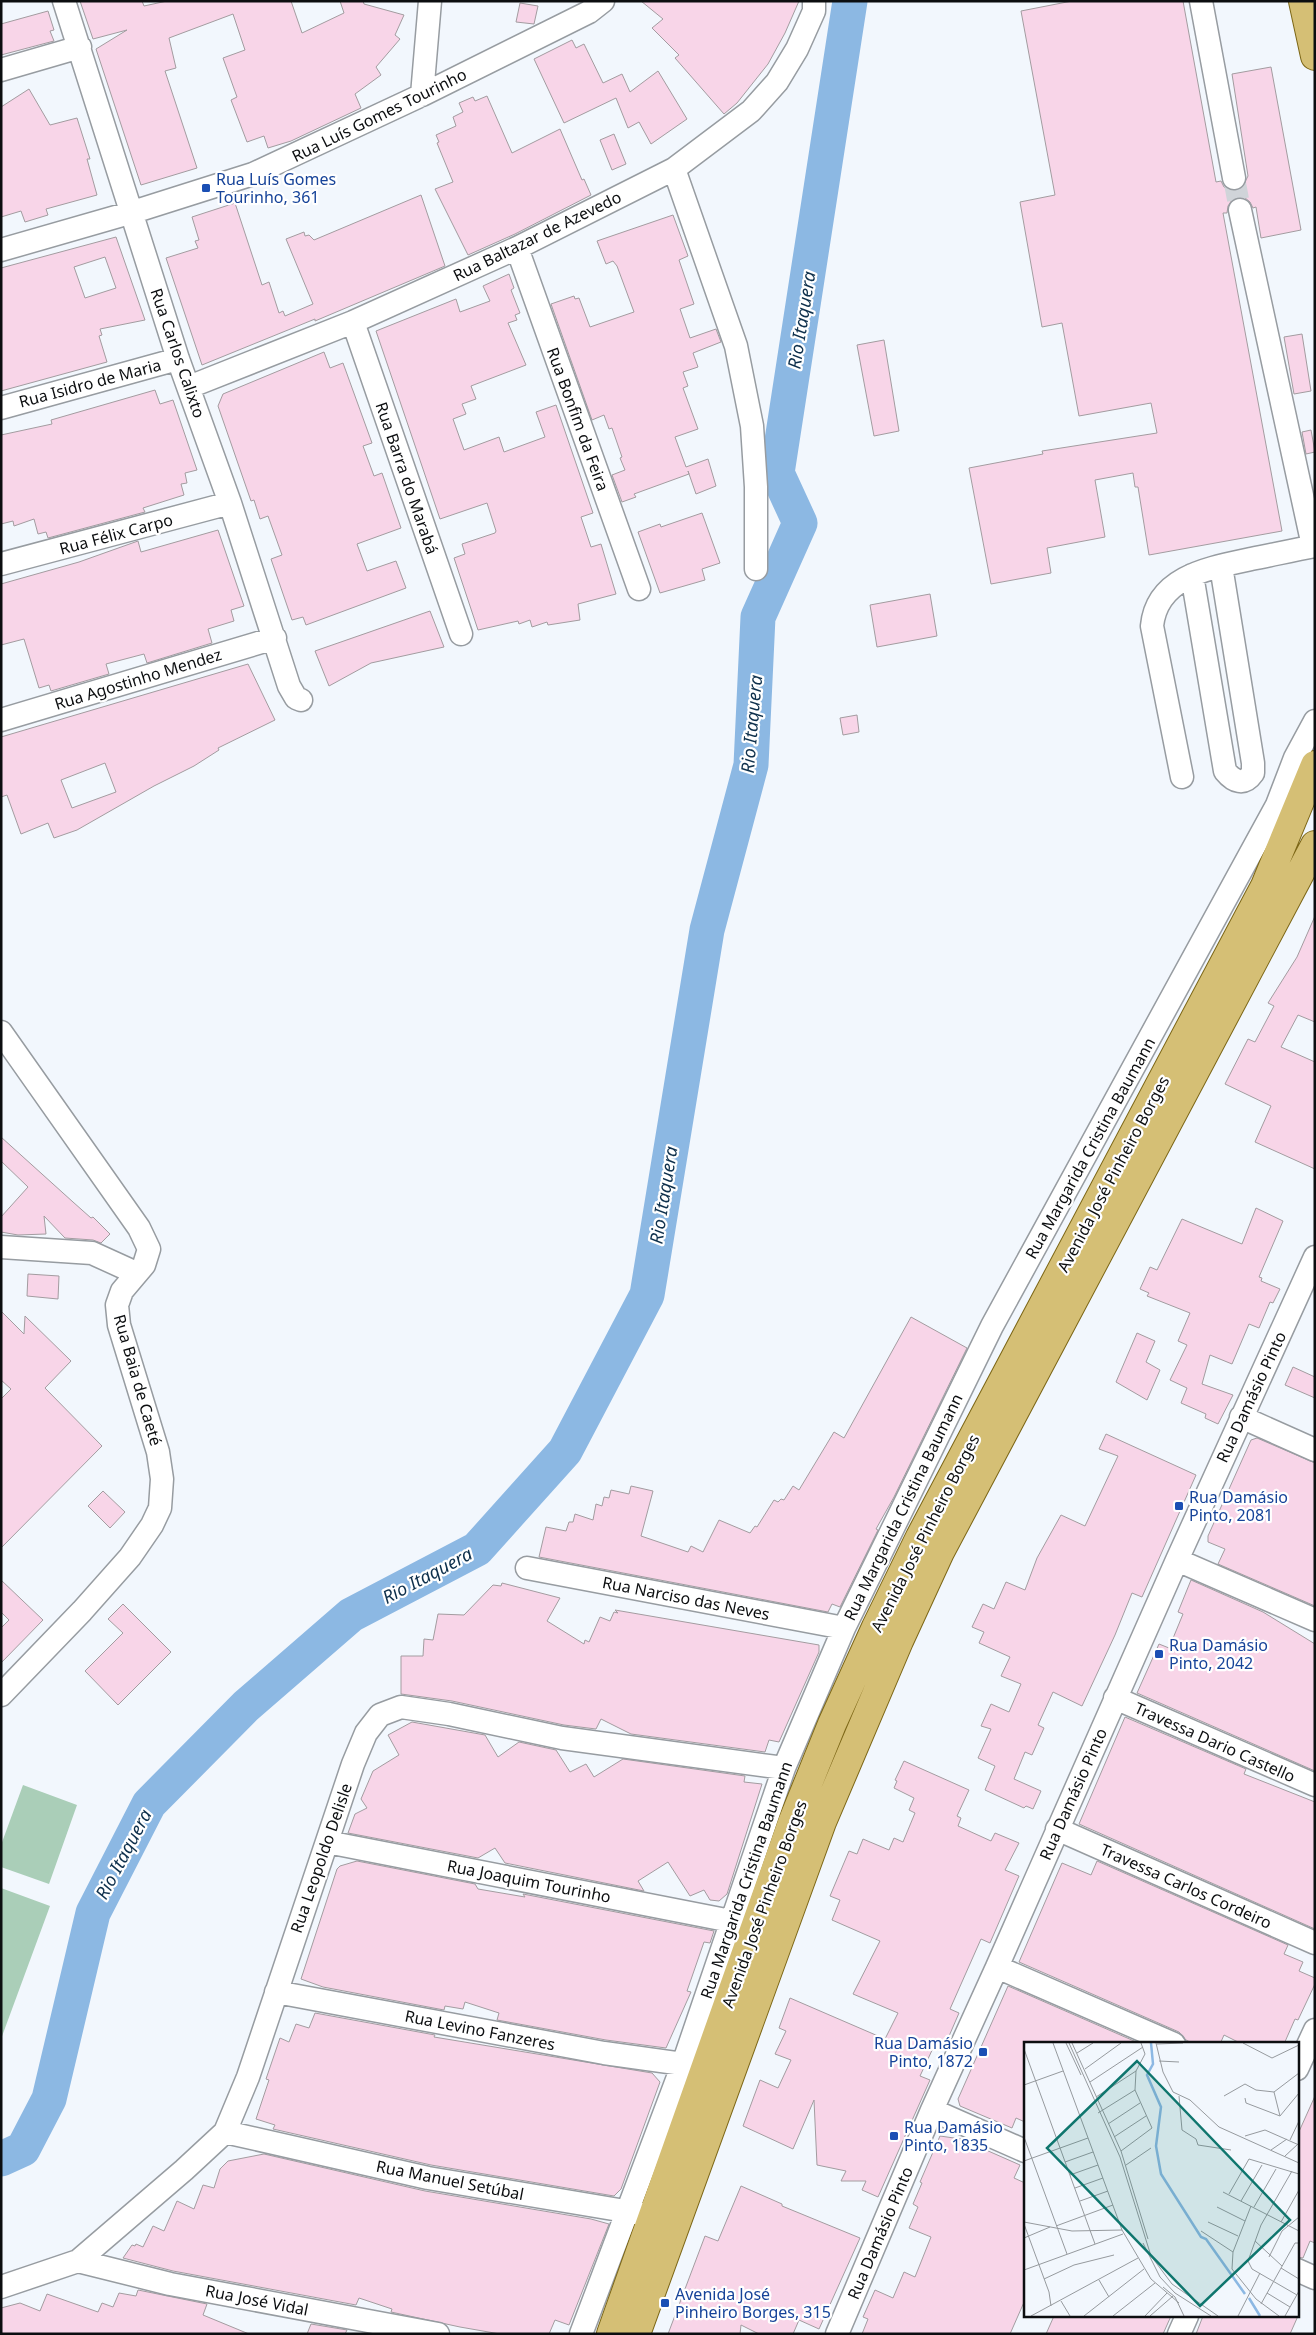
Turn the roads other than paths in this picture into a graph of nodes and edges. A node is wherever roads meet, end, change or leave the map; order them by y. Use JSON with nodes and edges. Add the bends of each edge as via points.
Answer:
{"nodes":[{"id":1,"x":64,"y":1,"type":"edge"},
{"id":2,"x":430,"y":1,"type":"edge"},
{"id":3,"x":604,"y":1,"type":"edge"},
{"id":4,"x":814,"y":1,"type":"edge"},
{"id":5,"x":1202,"y":1,"type":"edge"},
{"id":6,"x":1303,"y":1,"type":"edge"},
{"id":7,"x":80,"y":47,"type":"junction"},
{"id":8,"x":1315,"y":56,"type":"edge"},
{"id":9,"x":1,"y":70,"type":"edge"},
{"id":10,"x":422,"y":94,"type":"junction"},
{"id":11,"x":674,"y":169,"type":"junction"},
{"id":12,"x":1234,"y":178,"type":"tunnel mouth"},
{"id":13,"x":1240,"y":210,"type":"tunnel mouth"},
{"id":14,"x":133,"y":212,"type":"junction"},
{"id":15,"x":517,"y":248,"type":"junction"},
{"id":16,"x":1,"y":250,"type":"edge"},
{"id":17,"x":353,"y":322,"type":"junction"},
{"id":18,"x":178,"y":359,"type":"junction"},
{"id":19,"x":189,"y":387,"type":"junction"},
{"id":20,"x":1,"y":408,"type":"edge"},
{"id":21,"x":230,"y":503,"type":"junction"},
{"id":22,"x":1314,"y":546,"type":"edge"},
{"id":23,"x":1,"y":564,"type":"edge"},
{"id":24,"x":1222,"y":566,"type":"junction"},
{"id":25,"x":756,"y":568,"type":"dead end"},
{"id":26,"x":1192,"y":575,"type":"junction"},
{"id":27,"x":639,"y":589,"type":"dead end"},
{"id":28,"x":462,"y":634,"type":"dead end"},
{"id":29,"x":275,"y":638,"type":"junction"},
{"id":30,"x":301,"y":700,"type":"dead end"},
{"id":31,"x":1,"y":720,"type":"edge"},
{"id":32,"x":1315,"y":721,"type":"edge"},
{"id":33,"x":1315,"y":765,"type":"edge"},
{"id":34,"x":1182,"y":778,"type":"dead end"},
{"id":35,"x":1315,"y":846,"type":"edge"},
{"id":36,"x":1,"y":1032,"type":"edge"},
{"id":37,"x":1,"y":1247,"type":"edge"},
{"id":38,"x":1315,"y":1257,"type":"edge"},
{"id":39,"x":136,"y":1273,"type":"junction"},
{"id":40,"x":1241,"y":1417,"type":"junction"},
{"id":41,"x":1315,"y":1450,"type":"edge"},
{"id":42,"x":1177,"y":1560,"type":"junction"},
{"id":43,"x":528,"y":1568,"type":"dead end"},
{"id":44,"x":1315,"y":1620,"type":"edge"},
{"id":45,"x":844,"y":1628,"type":"junction"},
{"id":46,"x":1,"y":1695,"type":"edge"},
{"id":47,"x":1115,"y":1698,"type":"junction"},
{"id":48,"x":784,"y":1768,"type":"junction"},
{"id":49,"x":1315,"y":1785,"type":"edge"},
{"id":50,"x":1057,"y":1829,"type":"junction"},
{"id":51,"x":327,"y":1842,"type":"junction"},
{"id":52,"x":731,"y":1921,"type":"junction"},
{"id":53,"x":1315,"y":1943,"type":"edge"},
{"id":54,"x":997,"y":1968,"type":"junction"},
{"id":55,"x":276,"y":1992,"type":"junction"},
{"id":56,"x":1315,"y":2030,"type":"edge"},
{"id":57,"x":1169,"y":2042,"type":"edge"},
{"id":58,"x":684,"y":2064,"type":"junction"},
{"id":59,"x":1298,"y":2067,"type":"edge"},
{"id":60,"x":932,"y":2110,"type":"junction"},
{"id":61,"x":225,"y":2132,"type":"junction"},
{"id":62,"x":1024,"y":2151,"type":"edge"},
{"id":63,"x":652,"y":2216,"type":"junction"},
{"id":64,"x":78,"y":2261,"type":"junction"},
{"id":65,"x":1298,"y":2270,"type":"edge"},
{"id":66,"x":1315,"y":2278,"type":"edge"},
{"id":67,"x":1,"y":2287,"type":"edge"},
{"id":68,"x":1186,"y":2318,"type":"edge"},
{"id":69,"x":438,"y":2334,"type":"edge"},
{"id":70,"x":581,"y":2334,"type":"edge"},
{"id":71,"x":610,"y":2334,"type":"edge"},
{"id":72,"x":636,"y":2334,"type":"edge"},
{"id":73,"x":837,"y":2334,"type":"edge"},
{"id":74,"x":1179,"y":2334,"type":"edge"}],
"edges":[{"from":1,"to":7,"type":"street","name":"Rua Carlos Calixto"},
{"from":2,"to":10,"type":"street"},
{"from":3,"to":10,"type":"street","name":"Rua Luís Gomes Tourinho","via":[[589,12]]},
{"from":4,"to":11,"type":"street","name":"Rua Baltazar de Azevedo","via":[[814,11],[797,49],[777,82],[751,111]]},
{"from":5,"to":12,"type":"street"},
{"from":6,"to":8,"type":"main road"},
{"from":7,"to":9,"type":"street"},
{"from":7,"to":14,"type":"street","name":"Rua Carlos Calixto"},
{"from":10,"to":14,"type":"street","name":"Rua Luís Gomes Tourinho","via":[[253,174]]},
{"from":11,"to":15,"type":"street","name":"Rua Baltazar de Azevedo"},
{"from":11,"to":25,"type":"street","via":[[736,346],[752,426]]},
{"from":13,"to":22,"type":"street"},
{"from":14,"to":16,"type":"street","name":"Rua Luís Gomes Tourinho"},
{"from":14,"to":18,"type":"street","name":"Rua Carlos Calixto"},
{"from":15,"to":17,"type":"street","name":"Rua Baltazar de Azevedo"},
{"from":15,"to":27,"type":"street","name":"Rua Bonfim da Feira"},
{"from":17,"to":19,"type":"street","name":"Rua Baltazar de Azevedo"},
{"from":17,"to":28,"type":"street","name":"Rua Barra do Marabá"},
{"from":18,"to":19,"type":"street","name":"Rua Carlos Calixto"},
{"from":18,"to":20,"type":"street","name":"Rua Isidro de Maria"},
{"from":19,"to":21,"type":"street","name":"Rua Carlos Calixto"},
{"from":21,"to":23,"type":"street","name":"Rua Félix Carpo"},
{"from":21,"to":29,"type":"street","name":"Rua Carlos Calixto"},
{"from":22,"to":24,"type":"street"},
{"from":24,"to":26,"type":"street"},
{"from":24,"to":26,"type":"street","via":[[1253,764],[1253,773],[1244,781],[1238,782],[1226,771]]},
{"from":26,"to":34,"type":"street","via":[[1177,583],[1157,603],[1152,626]]},
{"from":29,"to":30,"type":"street","name":"Rua Carlos Calixto","via":[[289,686]]},
{"from":29,"to":31,"type":"street","name":"Rua Agostinho Mendez"},
{"from":32,"to":45,"type":"street","name":"Rua Margarida Cristina Baumann","via":[[1295,758],[1277,805],[992,1326]]},
{"from":33,"to":63,"type":"main road","name":"Avenida José Pinheiro Borges","via":[[1265,886],[920,1537],[872,1636],[792,1823]]},
{"from":35,"to":63,"type":"main road","name":"Avenida José Pinheiro Borges","via":[[940,1552],[898,1641]]},
{"from":36,"to":39,"type":"street","name":"Rua Baia de Caeté","via":[[139,1228],[149,1249],[144,1265]]},
{"from":37,"to":39,"type":"street","via":[[92,1253]]},
{"from":38,"to":40,"type":"street","name":"Rua Damásio Pinto"},
{"from":39,"to":46,"type":"street","name":"Rua Baia de Caeté","via":[[122,1291],[117,1305],[119,1325],[158,1452],[162,1479],[160,1508],[130,1557]]},
{"from":40,"to":41,"type":"street"},
{"from":40,"to":42,"type":"street","name":"Rua Damásio Pinto"},
{"from":42,"to":44,"type":"street"},
{"from":42,"to":47,"type":"street","name":"Rua Damásio Pinto"},
{"from":43,"to":45,"type":"street","name":"Rua Narciso das Neves"},
{"from":45,"to":48,"type":"street","name":"Rua Margarida Cristina Baumann"},
{"from":47,"to":49,"type":"street","name":"Travessa Dario Castello"},
{"from":47,"to":50,"type":"street","name":"Rua Damásio Pinto"},
{"from":48,"to":51,"type":"street","name":"Rua Leopoldo Delisle","via":[[562,1738],[402,1707],[380,1715],[366,1733]]},
{"from":48,"to":52,"type":"street","name":"Rua Margarida Cristina Baumann"},
{"from":50,"to":53,"type":"street","name":"Travessa Carlos Cordeiro"},
{"from":50,"to":54,"type":"street","name":"Rua Damásio Pinto"},
{"from":51,"to":52,"type":"street","name":"Rua Joaquim Tourinho"},
{"from":51,"to":55,"type":"street","name":"Rua Leopoldo Delisle"},
{"from":52,"to":58,"type":"street","name":"Rua Margarida Cristina Baumann"},
{"from":54,"to":57,"type":"street"},
{"from":54,"to":60,"type":"street","name":"Rua Damásio Pinto"},
{"from":55,"to":58,"type":"street","name":"Rua Levino Fanzeres","via":[[604,2053]]},
{"from":55,"to":61,"type":"street","name":"Rua Leopoldo Delisle","via":[[248,2077]]},
{"from":56,"to":59,"type":"street"},
{"from":58,"to":63,"type":"street","name":"Rua Margarida Cristina Baumann"},
{"from":60,"to":62,"type":"street"},
{"from":60,"to":73,"type":"street","name":"Rua Damásio Pinto"},
{"from":61,"to":63,"type":"street","name":"Rua Manuel Setúbal","via":[[428,2178]]},
{"from":61,"to":64,"type":"street","name":"Rua Leopoldo Delisle"},
{"from":63,"to":70,"type":"street","name":"Rua Margarida Cristina Baumann"},
{"from":63,"to":71,"type":"main road","name":"Avenida José Pinheiro Borges"},
{"from":63,"to":72,"type":"main road","name":"Avenida José Pinheiro Borges"},
{"from":64,"to":67,"type":"street","name":"Rua Leopoldo Delisle"},
{"from":64,"to":69,"type":"street","name":"Rua José Vidal","via":[[170,2284]]},
{"from":65,"to":66,"type":"street"},
{"from":68,"to":74,"type":"street"}]}
